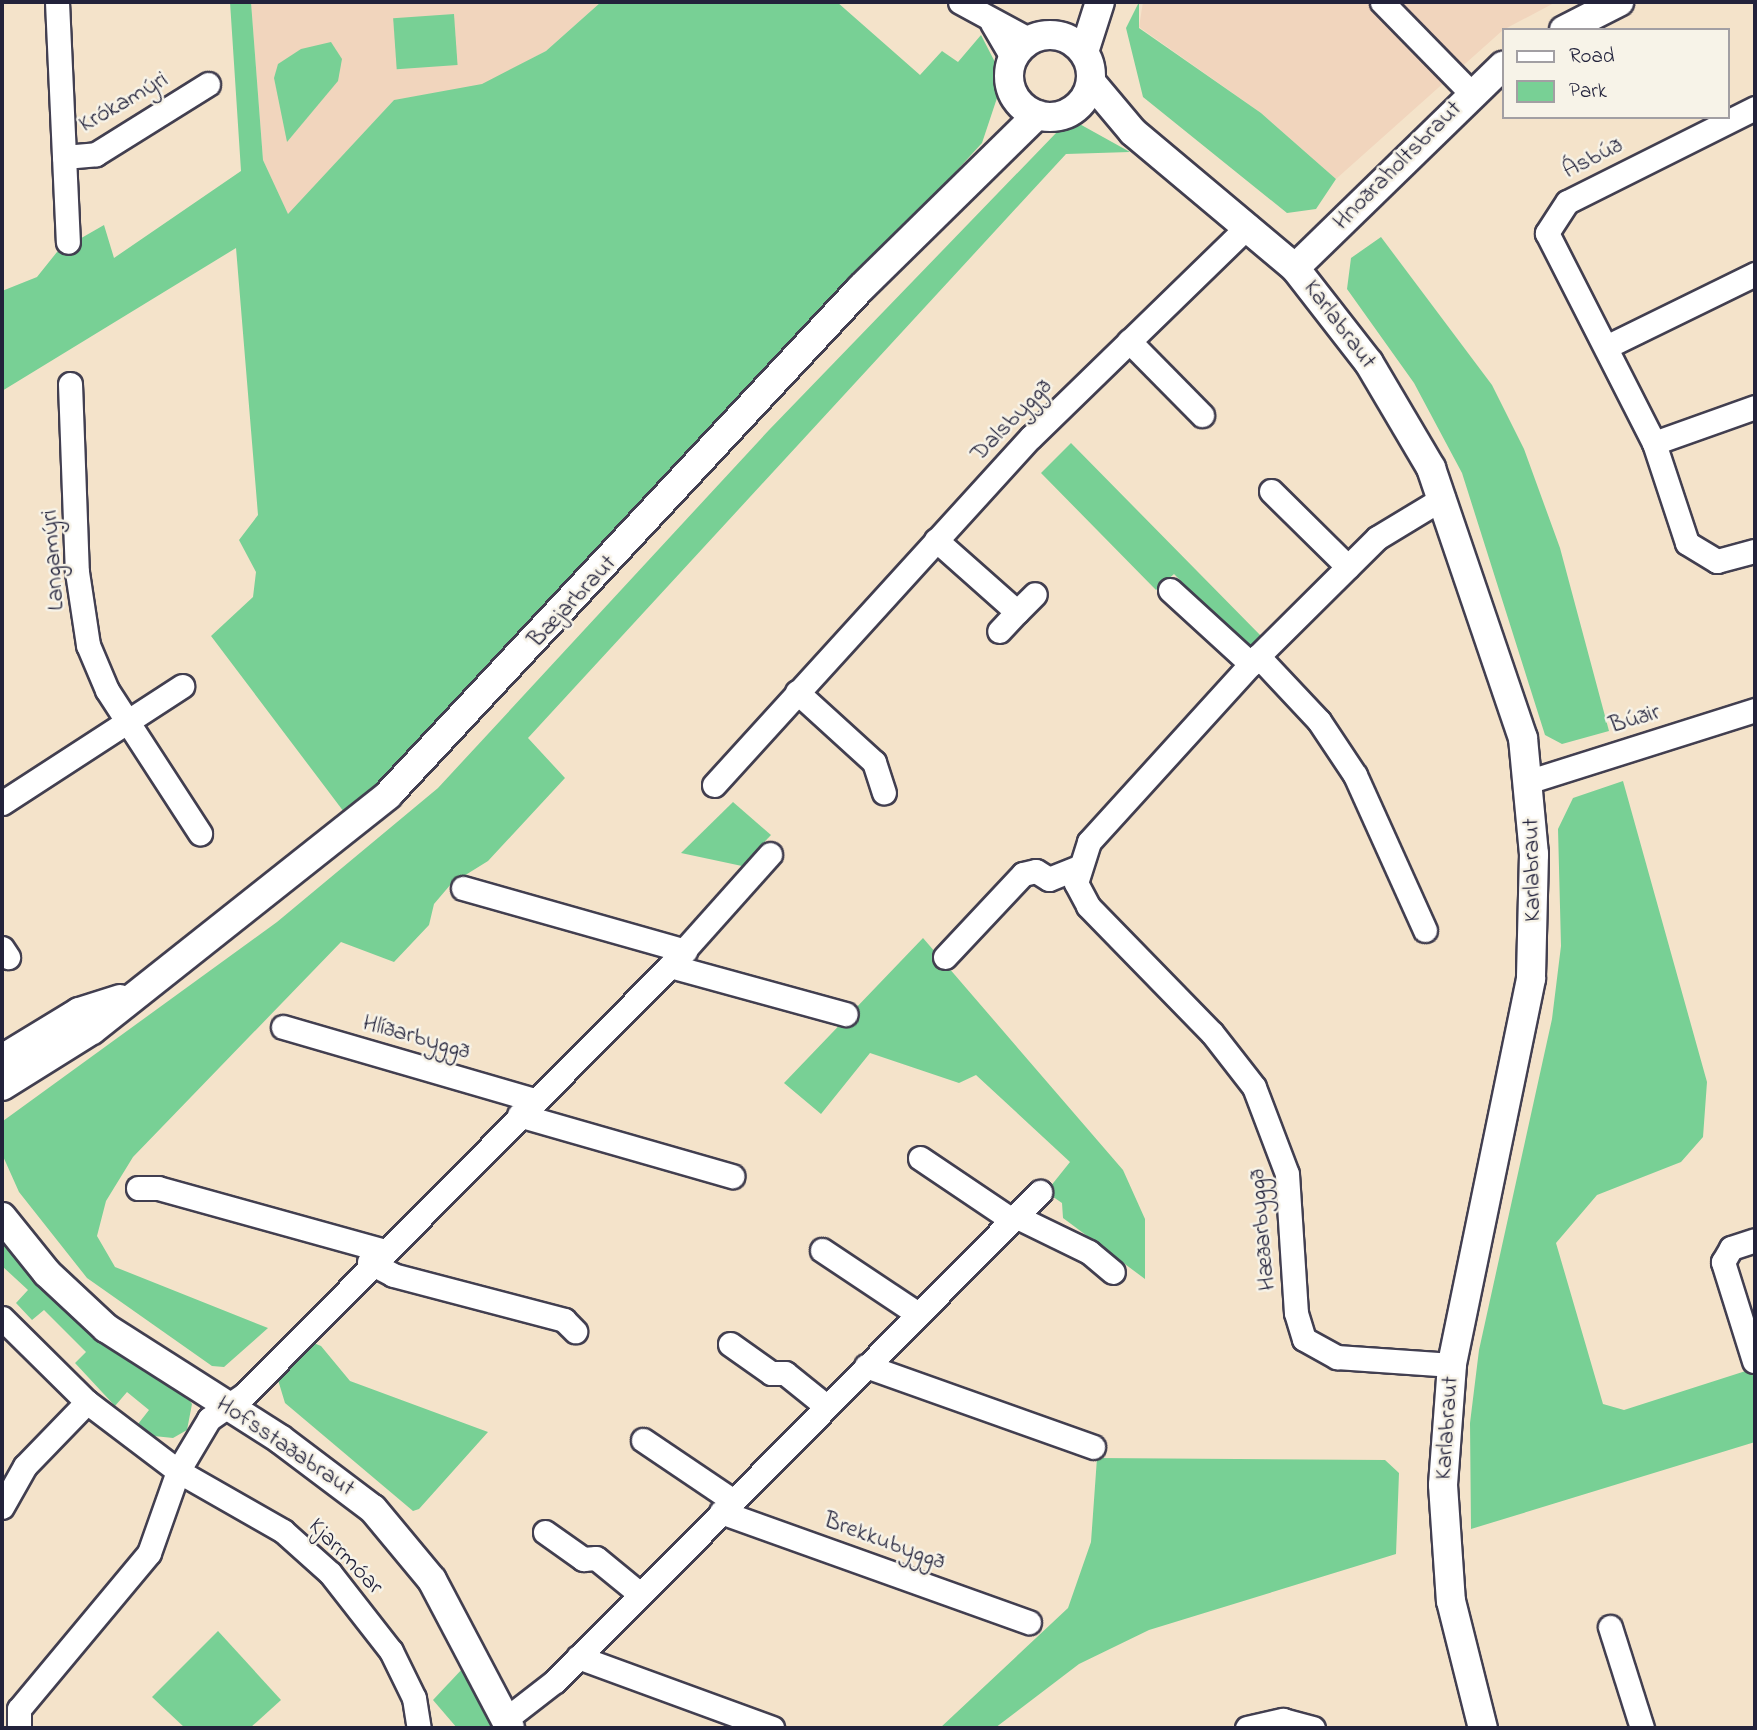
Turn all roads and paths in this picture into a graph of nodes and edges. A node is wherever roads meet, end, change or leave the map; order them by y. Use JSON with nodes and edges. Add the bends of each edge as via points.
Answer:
{"nodes":[{"id":1,"x":57,"y":2,"type":"edge"},
{"id":2,"x":960,"y":2,"type":"edge"},
{"id":3,"x":1382,"y":2,"type":"edge"},
{"id":4,"x":1619,"y":2,"type":"edge"},
{"id":5,"x":1097,"y":7,"type":"edge"},
{"id":6,"x":1568,"y":28,"type":"edge"},
{"id":7,"x":1073,"y":45,"type":"junction"},
{"id":8,"x":1021,"y":49,"type":"junction"},
{"id":9,"x":1502,"y":67,"type":"edge"},
{"id":10,"x":1091,"y":82,"type":"junction"},
{"id":11,"x":208,"y":84,"type":"dead end"},
{"id":12,"x":1471,"y":93,"type":"junction"},
{"id":13,"x":1027,"y":107,"type":"junction"},
{"id":14,"x":1755,"y":108,"type":"edge"},
{"id":15,"x":1070,"y":113,"type":"junction"},
{"id":16,"x":1133,"y":132,"type":"junction"},
{"id":17,"x":64,"y":158,"type":"junction"},
{"id":18,"x":1248,"y":226,"type":"junction"},
{"id":19,"x":68,"y":242,"type":"dead end"},
{"id":20,"x":1295,"y":268,"type":"junction"},
{"id":21,"x":1755,"y":274,"type":"edge"},
{"id":22,"x":1129,"y":341,"type":"junction"},
{"id":23,"x":1608,"y":346,"type":"junction"},
{"id":24,"x":70,"y":384,"type":"dead end"},
{"id":25,"x":1755,"y":407,"type":"edge"},
{"id":26,"x":1202,"y":415,"type":"dead end"},
{"id":27,"x":1654,"y":443,"type":"junction"},
{"id":28,"x":1271,"y":491,"type":"dead end"},
{"id":29,"x":1443,"y":498,"type":"junction"},
{"id":30,"x":936,"y":540,"type":"junction"},
{"id":31,"x":1755,"y":551,"type":"edge"},
{"id":32,"x":1348,"y":567,"type":"junction"},
{"id":33,"x":1170,"y":590,"type":"dead end"},
{"id":34,"x":1035,"y":594,"type":"dead end"},
{"id":35,"x":1017,"y":612,"type":"junction"},
{"id":36,"x":999,"y":631,"type":"dead end"},
{"id":37,"x":1255,"y":660,"type":"junction"},
{"id":38,"x":183,"y":687,"type":"dead end"},
{"id":39,"x":796,"y":692,"type":"junction"},
{"id":40,"x":1755,"y":710,"type":"edge"},
{"id":41,"x":128,"y":722,"type":"junction"},
{"id":42,"x":1530,"y":781,"type":"junction"},
{"id":43,"x":714,"y":785,"type":"dead end"},
{"id":44,"x":884,"y":792,"type":"dead end"},
{"id":45,"x":2,"y":803,"type":"edge"},
{"id":46,"x":200,"y":833,"type":"dead end"},
{"id":47,"x":770,"y":854,"type":"dead end"},
{"id":48,"x":1076,"y":868,"type":"junction"},
{"id":49,"x":463,"y":888,"type":"dead end"},
{"id":50,"x":1425,"y":930,"type":"dead end"},
{"id":51,"x":945,"y":957,"type":"dead end"},
{"id":52,"x":678,"y":959,"type":"junction"},
{"id":53,"x":126,"y":997,"type":"junction"},
{"id":54,"x":846,"y":1014,"type":"dead end"},
{"id":55,"x":283,"y":1027,"type":"dead end"},
{"id":56,"x":2,"y":1059,"type":"edge"},
{"id":57,"x":2,"y":1086,"type":"edge"},
{"id":58,"x":526,"y":1108,"type":"junction"},
{"id":59,"x":920,"y":1158,"type":"dead end"},
{"id":60,"x":732,"y":1176,"type":"dead end"},
{"id":61,"x":138,"y":1188,"type":"dead end"},
{"id":62,"x":1040,"y":1192,"type":"dead end"},
{"id":63,"x":2,"y":1217,"type":"edge"},
{"id":64,"x":1013,"y":1218,"type":"junction"},
{"id":65,"x":1755,"y":1240,"type":"edge"},
{"id":66,"x":822,"y":1250,"type":"dead end"},
{"id":67,"x":376,"y":1256,"type":"junction"},
{"id":68,"x":1113,"y":1272,"type":"dead end"},
{"id":69,"x":918,"y":1314,"type":"junction"},
{"id":70,"x":2,"y":1318,"type":"edge"},
{"id":71,"x":575,"y":1331,"type":"dead end"},
{"id":72,"x":730,"y":1343,"type":"dead end"},
{"id":73,"x":1754,"y":1361,"type":"edge"},
{"id":74,"x":1452,"y":1365,"type":"junction"},
{"id":75,"x":866,"y":1366,"type":"junction"},
{"id":76,"x":86,"y":1402,"type":"junction"},
{"id":77,"x":226,"y":1405,"type":"junction"},
{"id":78,"x":826,"y":1406,"type":"junction"},
{"id":79,"x":643,"y":1440,"type":"dead end"},
{"id":80,"x":1093,"y":1447,"type":"dead end"},
{"id":81,"x":178,"y":1471,"type":"junction"},
{"id":82,"x":727,"y":1506,"type":"junction"},
{"id":83,"x":2,"y":1507,"type":"edge"},
{"id":84,"x":545,"y":1532,"type":"dead end"},
{"id":85,"x":640,"y":1594,"type":"junction"},
{"id":86,"x":1029,"y":1622,"type":"dead end"},
{"id":87,"x":1610,"y":1628,"type":"dead end"},
{"id":88,"x":578,"y":1657,"type":"junction"},
{"id":89,"x":508,"y":1724,"type":"edge"},
{"id":90,"x":19,"y":1728,"type":"edge"},
{"id":91,"x":419,"y":1728,"type":"edge"},
{"id":92,"x":772,"y":1728,"type":"edge"},
{"id":93,"x":1247,"y":1728,"type":"edge"},
{"id":94,"x":1313,"y":1728,"type":"edge"},
{"id":95,"x":1483,"y":1728,"type":"edge"},
{"id":96,"x":1642,"y":1728,"type":"edge"}],
"edges":[{"from":1,"to":17,"type":"street","name":"Krókamýri"},
{"from":2,"to":8,"type":"street"},
{"from":3,"to":12,"type":"street"},
{"from":4,"to":6,"type":"street"},
{"from":5,"to":7,"type":"street"},
{"from":7,"to":8,"type":"street"},
{"from":7,"to":10,"type":"street"},
{"from":8,"to":13,"type":"street","via":[[1009,82]]},
{"from":9,"to":12,"type":"street","name":"Hnoðraholtsbraut"},
{"from":10,"to":15,"type":"street"},
{"from":10,"to":16,"type":"street","name":"Karlabraut"},
{"from":11,"to":17,"type":"street","name":"Krókamýri","via":[[96,154]]},
{"from":12,"to":20,"type":"street","name":"Hnoðraholtsbraut"},
{"from":13,"to":15,"type":"street"},
{"from":13,"to":53,"type":"street","name":"Bæjarbraut","via":[[981,166],[413,771],[272,892]]},
{"from":14,"to":23,"type":"street","name":"Ásbúð","via":[[1567,202],[1549,221],[1549,245]]},
{"from":15,"to":16,"type":"street","name":"Karlabraut"},
{"from":16,"to":18,"type":"street","name":"Karlabraut"},
{"from":17,"to":19,"type":"street","name":"Krókamýri"},
{"from":18,"to":20,"type":"street","name":"Karlabraut"},
{"from":18,"to":22,"type":"street","name":"Dalsbyggð"},
{"from":20,"to":29,"type":"street","name":"Karlabraut","via":[[1376,374],[1419,443]]},
{"from":21,"to":23,"type":"street"},
{"from":22,"to":26,"type":"street"},
{"from":22,"to":30,"type":"street","name":"Dalsbyggð"},
{"from":23,"to":27,"type":"street","name":"Ásbúð"},
{"from":24,"to":41,"type":"street","name":"Langamýri","via":[[77,572],[88,645]]},
{"from":25,"to":27,"type":"street"},
{"from":27,"to":31,"type":"street","name":"Ásbúð","via":[[1679,527],[1694,551],[1717,561]]},
{"from":28,"to":32,"type":"street"},
{"from":29,"to":32,"type":"street","via":[[1377,538]]},
{"from":29,"to":42,"type":"street","name":"Karlabraut","via":[[1523,738]]},
{"from":30,"to":35,"type":"street"},
{"from":30,"to":39,"type":"street","name":"Dalsbyggð"},
{"from":32,"to":37,"type":"street"},
{"from":33,"to":37,"type":"street"},
{"from":34,"to":35,"type":"street"},
{"from":35,"to":36,"type":"street"},
{"from":37,"to":48,"type":"street","via":[[1089,842]]},
{"from":37,"to":50,"type":"street","via":[[1319,721],[1355,775]]},
{"from":38,"to":41,"type":"street"},
{"from":39,"to":43,"type":"street","name":"Dalsbyggð"},
{"from":39,"to":44,"type":"street","via":[[874,762]]},
{"from":40,"to":42,"type":"street","name":"Búðir"},
{"from":41,"to":45,"type":"street"},
{"from":41,"to":46,"type":"street","name":"Langamýri"},
{"from":42,"to":74,"type":"street","name":"Karlabraut","via":[[1536,894],[1526,1021]]},
{"from":47,"to":52,"type":"street"},
{"from":48,"to":51,"type":"street","via":[[1049,880],[1037,871],[1023,874]]},
{"from":48,"to":74,"type":"street","name":"Hæðarbyggð","via":[[1076,883],[1088,906],[1213,1033],[1266,1111],[1287,1174],[1296,1313],[1304,1339],[1337,1357]]},
{"from":49,"to":52,"type":"street"},
{"from":52,"to":54,"type":"street"},
{"from":52,"to":58,"type":"street"},
{"from":53,"to":56,"type":"street","name":"Bæjarbraut","via":[[79,1012]]},
{"from":53,"to":57,"type":"street","name":"Bæjarbraut","via":[[92,1030]]},
{"from":55,"to":58,"type":"street","name":"Hlíðarbyggð"},
{"from":58,"to":60,"type":"street","name":"Hlíðarbyggð"},
{"from":58,"to":67,"type":"street"},
{"from":59,"to":64,"type":"street"},
{"from":61,"to":67,"type":"street","via":[[158,1188]]},
{"from":62,"to":64,"type":"street"},
{"from":63,"to":77,"type":"street","name":"Hofsstaðabraut","via":[[74,1302]]},
{"from":64,"to":68,"type":"street","via":[[1089,1252]]},
{"from":64,"to":69,"type":"street"},
{"from":65,"to":73,"type":"street","via":[[1731,1248],[1723,1262]]},
{"from":66,"to":69,"type":"street"},
{"from":67,"to":71,"type":"street","via":[[393,1275],[564,1320]]},
{"from":67,"to":77,"type":"street","via":[[245,1394]]},
{"from":69,"to":75,"type":"street"},
{"from":70,"to":76,"type":"street","name":"Kjarrmóar"},
{"from":72,"to":78,"type":"street","via":[[771,1373],[785,1373]]},
{"from":74,"to":95,"type":"street","name":"Karlabraut","via":[[1443,1485],[1448,1562],[1458,1641]]},
{"from":75,"to":78,"type":"street"},
{"from":75,"to":80,"type":"street"},
{"from":76,"to":81,"type":"street","name":"Kjarrmóar"},
{"from":76,"to":83,"type":"street","via":[[25,1466]]},
{"from":77,"to":81,"type":"street","via":[[194,1439]]},
{"from":77,"to":89,"type":"street","name":"Hofsstaðabraut","via":[[351,1491],[411,1551],[454,1616]]},
{"from":78,"to":82,"type":"street"},
{"from":79,"to":82,"type":"street","name":"Brekkubyggð"},
{"from":81,"to":90,"type":"street","via":[[149,1552],[19,1709]]},
{"from":81,"to":91,"type":"street","name":"Kjarrmóar","via":[[283,1531],[330,1573],[391,1651],[414,1698]]},
{"from":82,"to":85,"type":"street"},
{"from":82,"to":86,"type":"street","name":"Brekkubyggð"},
{"from":84,"to":85,"type":"street","via":[[583,1559],[596,1558]]},
{"from":85,"to":88,"type":"street"},
{"from":87,"to":96,"type":"street"},
{"from":88,"to":89,"type":"street"},
{"from":88,"to":92,"type":"street"},
{"from":93,"to":94,"type":"street","via":[[1283,1720]]}]}
